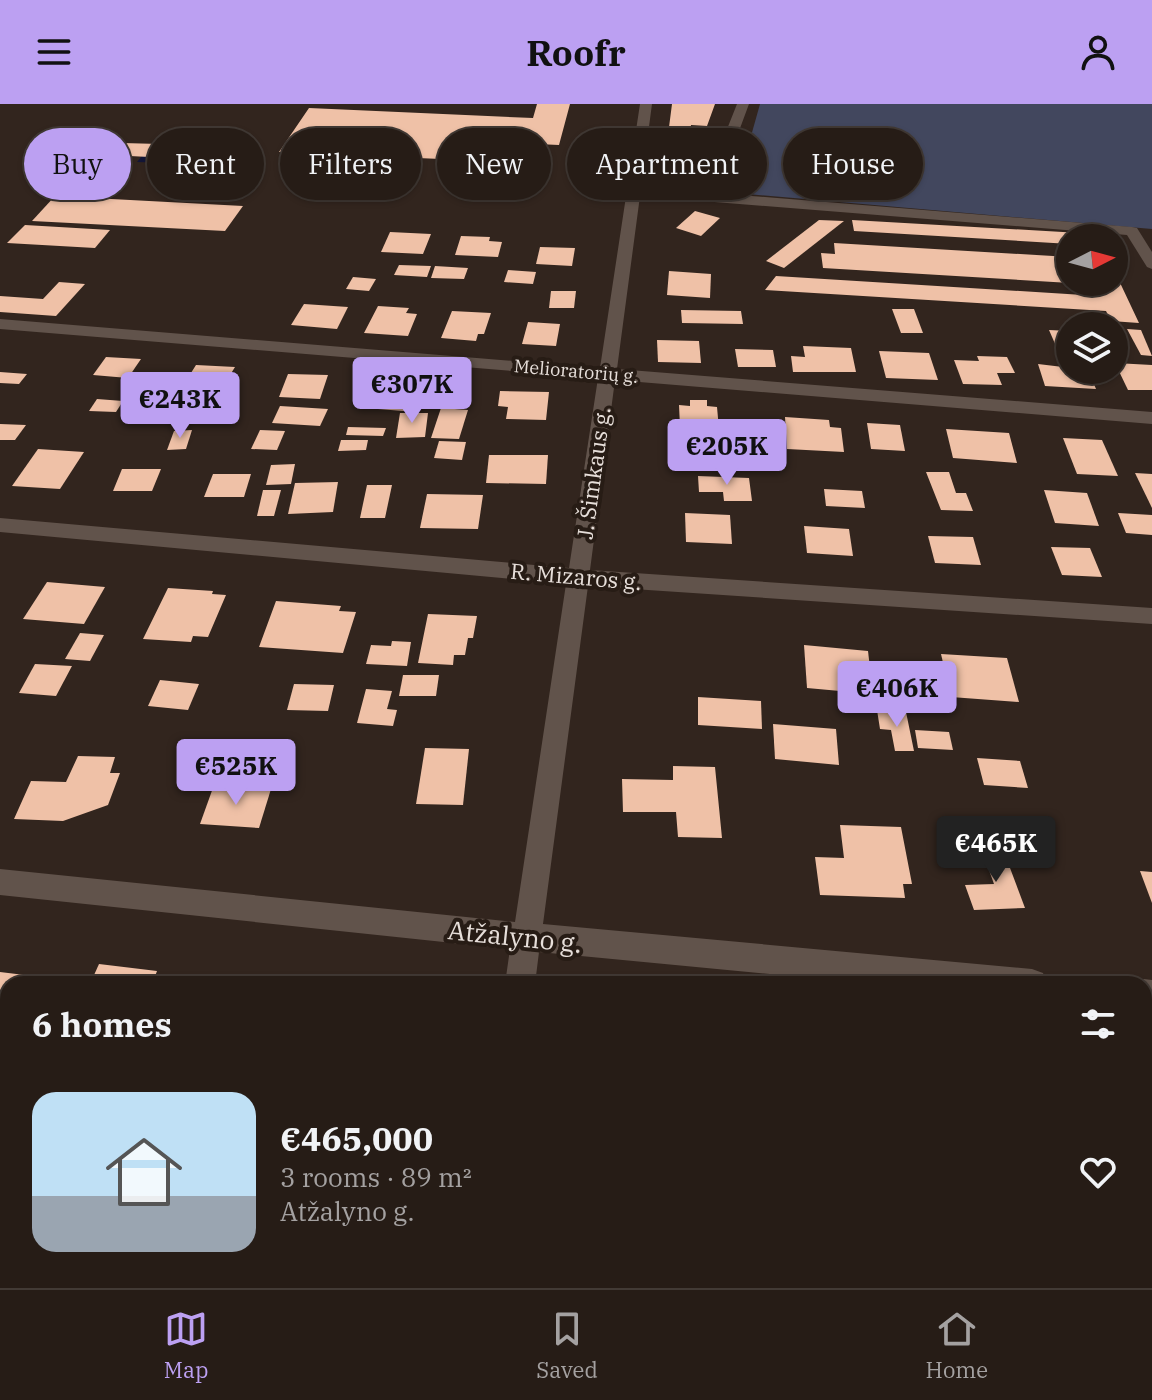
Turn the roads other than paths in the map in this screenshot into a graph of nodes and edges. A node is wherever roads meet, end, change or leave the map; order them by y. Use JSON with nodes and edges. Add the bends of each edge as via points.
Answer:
{"nodes":[{"id":1,"x":646,"y":104,"type":"edge"},
{"id":2,"x":743,"y":104,"type":"edge"},
{"id":3,"x":642,"y":128,"type":"edge"},
{"id":4,"x":734,"y":128,"type":"edge"},
{"id":5,"x":632,"y":200,"type":"edge"},
{"id":6,"x":756,"y":200,"type":"edge"},
{"id":7,"x":1148,"y":250,"type":"edge"},
{"id":8,"x":1152,"y":264,"type":"edge"},
{"id":9,"x":0,"y":324,"type":"edge"},
{"id":10,"x":607,"y":374,"type":"junction"},
{"id":11,"x":1152,"y":418,"type":"edge"},
{"id":12,"x":0,"y":525,"type":"edge"},
{"id":13,"x":578,"y":577,"type":"junction"},
{"id":14,"x":1152,"y":616,"type":"edge"},
{"id":15,"x":0,"y":882,"type":"edge"},
{"id":16,"x":526,"y":937,"type":"junction"},
{"id":17,"x":521,"y":976,"type":"edge"},
{"id":18,"x":946,"y":976,"type":"edge"}],
"edges":[{"from":1,"to":3,"type":"street","name":"J. Šimkaus g."},
{"from":2,"to":4,"type":"street"},
{"from":5,"to":10,"type":"street","name":"J. Šimkaus g."},
{"from":6,"to":7,"type":"street","via":[[1132,231]]},
{"from":7,"to":8,"type":"street"},
{"from":9,"to":10,"type":"street","name":"Melioratorių g."},
{"from":10,"to":11,"type":"street","name":"Melioratorių g."},
{"from":10,"to":13,"type":"street","name":"J. Šimkaus g."},
{"from":12,"to":13,"type":"street","name":"R. Mizaros g."},
{"from":13,"to":14,"type":"street","name":"R. Mizaros g."},
{"from":13,"to":16,"type":"street","name":"J. Šimkaus g."},
{"from":15,"to":16,"type":"street","name":"Atžalyno g."},
{"from":16,"to":17,"type":"street","name":"J. Šimkaus g."},
{"from":16,"to":18,"type":"street","name":"Atžalyno g."}]}
